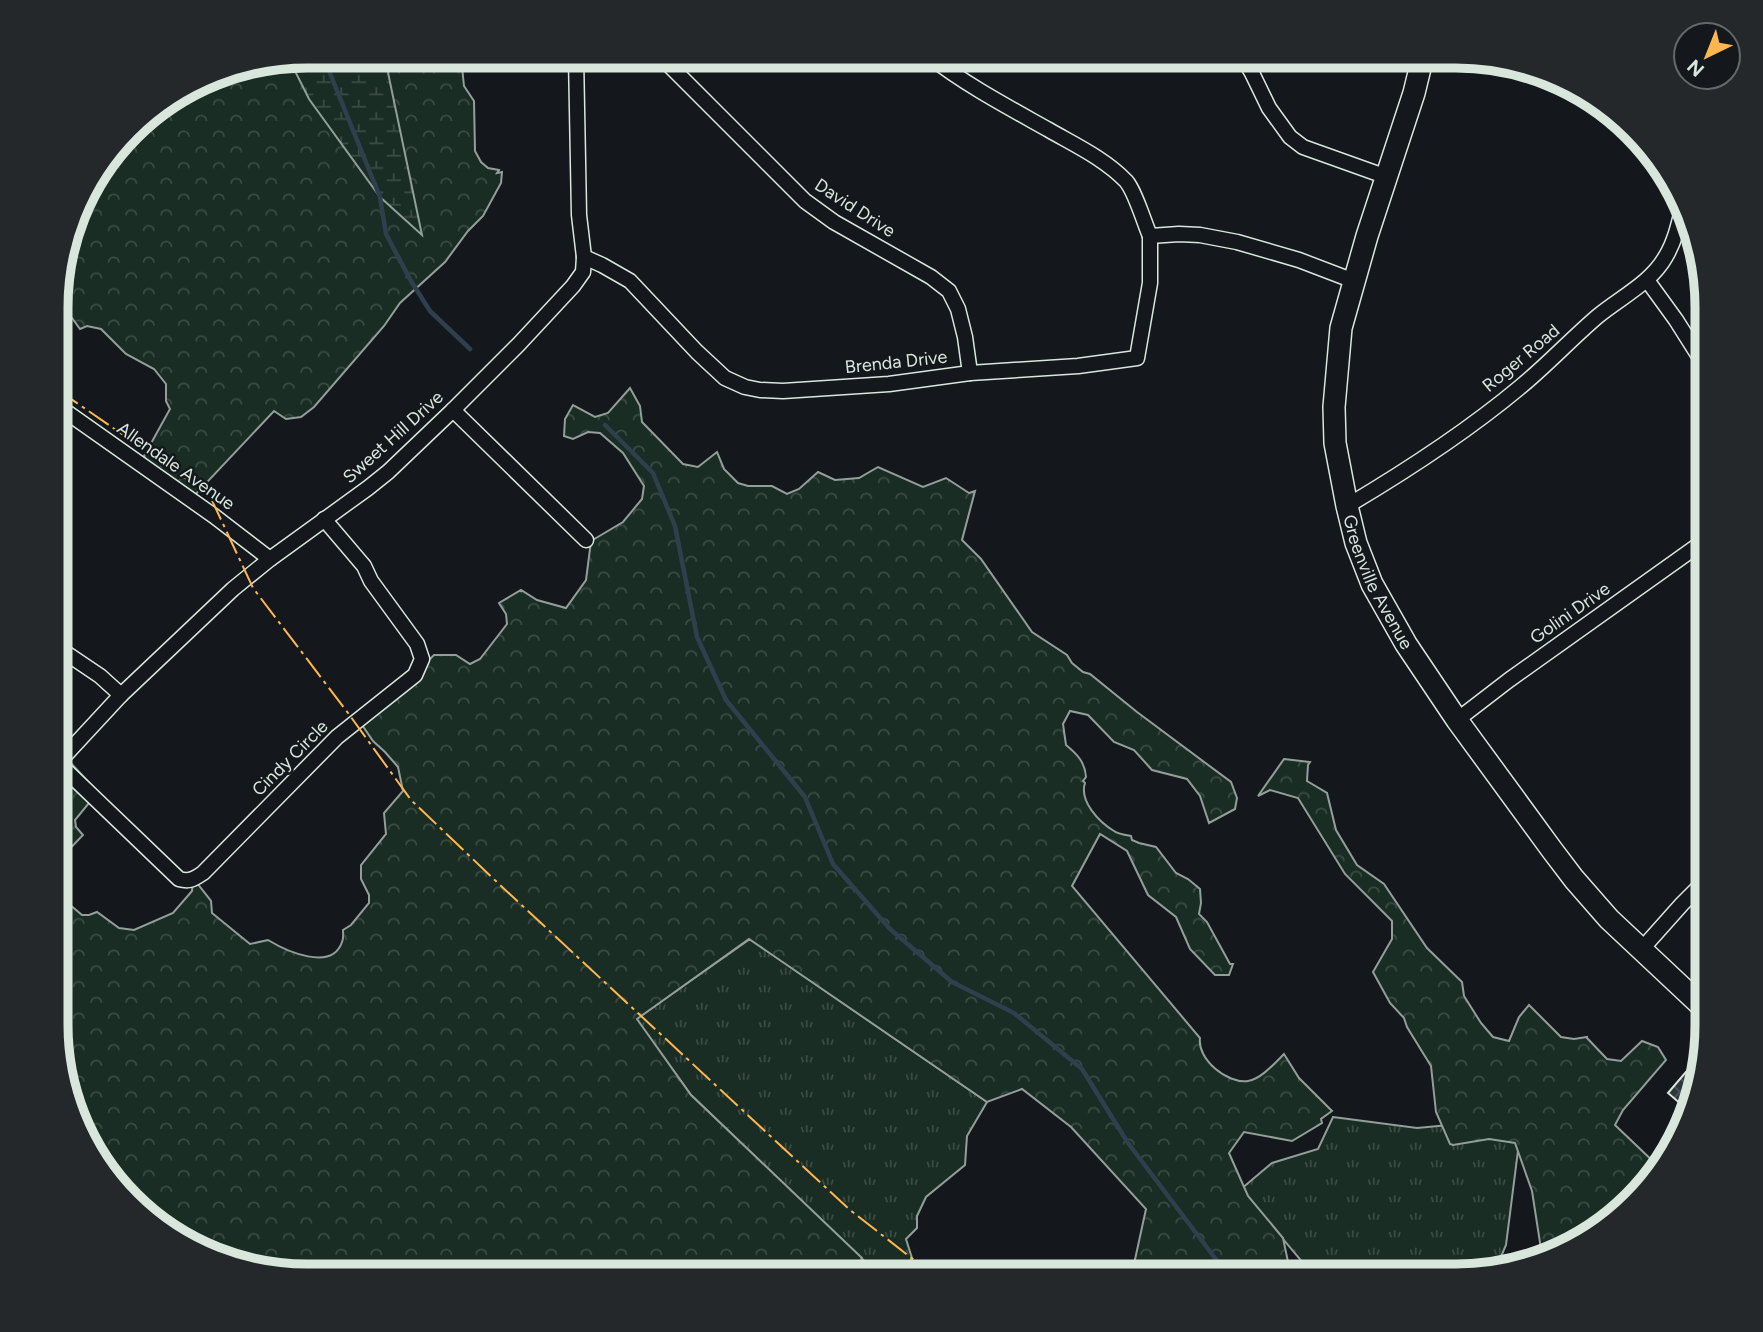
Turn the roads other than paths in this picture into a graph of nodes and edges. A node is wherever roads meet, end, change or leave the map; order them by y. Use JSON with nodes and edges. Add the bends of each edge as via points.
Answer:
{"nodes":[{"id":1,"x":576,"y":68,"type":"edge"},
{"id":2,"x":672,"y":68,"type":"edge"},
{"id":3,"x":944,"y":69,"type":"edge"},
{"id":4,"x":1250,"y":69,"type":"edge"},
{"id":5,"x":1420,"y":69,"type":"edge"},
{"id":6,"x":1387,"y":177,"type":"junction"},
{"id":7,"x":1680,"y":223,"type":"edge"},
{"id":8,"x":1150,"y":236,"type":"junction"},
{"id":9,"x":584,"y":257,"type":"junction"},
{"id":10,"x":1647,"y":280,"type":"junction"},
{"id":11,"x":1354,"y":281,"type":"junction"},
{"id":12,"x":1695,"y":350,"type":"edge"},
{"id":13,"x":970,"y":373,"type":"junction"},
{"id":14,"x":453,"y":410,"type":"junction"},
{"id":15,"x":68,"y":413,"type":"edge"},
{"id":16,"x":1347,"y":506,"type":"junction"},
{"id":17,"x":324,"y":519,"type":"junction"},
{"id":18,"x":586,"y":540,"type":"dead end"},
{"id":19,"x":1695,"y":548,"type":"edge"},
{"id":20,"x":270,"y":559,"type":"junction"},
{"id":21,"x":68,"y":655,"type":"edge"},
{"id":22,"x":121,"y":695,"type":"junction"},
{"id":23,"x":1457,"y":720,"type":"junction"},
{"id":24,"x":69,"y":751,"type":"edge"},
{"id":25,"x":69,"y":775,"type":"edge"},
{"id":26,"x":1694,"y":892,"type":"edge"},
{"id":27,"x":1641,"y":950,"type":"junction"},
{"id":28,"x":1694,"y":990,"type":"edge"}],
"edges":[{"from":1,"to":9,"type":"street","name":"Sweet Hill Drive"},
{"from":2,"to":13,"type":"street","name":"David Drive","via":[[805,201],[948,291],[958,309]]},
{"from":3,"to":8,"type":"street","via":[[1111,168],[1128,184]]},
{"from":4,"to":6,"type":"street","via":[[1290,137],[1303,147]]},
{"from":5,"to":6,"type":"street","name":"Greenville Avenue"},
{"from":6,"to":11,"type":"street","name":"Greenville Avenue"},
{"from":7,"to":10,"type":"street","name":"Roger Road","via":[[1665,257]]},
{"from":8,"to":11,"type":"street","via":[[1200,235],[1237,242]]},
{"from":8,"to":13,"type":"street","name":"Brenda Drive","via":[[1150,283],[1137,358]]},
{"from":9,"to":13,"type":"street","name":"Brenda Drive","via":[[631,282],[725,378],[745,387],[783,391]]},
{"from":9,"to":14,"type":"street","name":"Sweet Hill Drive","via":[[583,272],[573,286]]},
{"from":10,"to":12,"type":"street"},
{"from":10,"to":16,"type":"street","name":"Roger Road","via":[[1476,421]]},
{"from":11,"to":16,"type":"street","name":"Greenville Avenue","via":[[1341,328],[1334,407],[1335,443]]},
{"from":14,"to":17,"type":"street","name":"Sweet Hill Drive","via":[[369,488]]},
{"from":14,"to":18,"type":"street"},
{"from":15,"to":20,"type":"street","name":"Allendale Avenue"},
{"from":16,"to":23,"type":"street","name":"Greenville Avenue","via":[[1371,584]]},
{"from":17,"to":20,"type":"street","name":"Sweet Hill Drive"},
{"from":17,"to":25,"type":"street","name":"Cindy Circle","via":[[364,566],[417,644],[422,659],[415,675],[337,737],[194,880],[179,879]]},
{"from":19,"to":23,"type":"street","name":"Golini Drive"},
{"from":20,"to":22,"type":"street","name":"Sweet Hill Drive"},
{"from":21,"to":22,"type":"street"},
{"from":22,"to":24,"type":"street","name":"Sweet Hill Drive"},
{"from":23,"to":27,"type":"street","name":"Greenville Avenue","via":[[1574,879]]},
{"from":26,"to":27,"type":"street"},
{"from":27,"to":28,"type":"street","name":"Greenville Avenue"}]}
